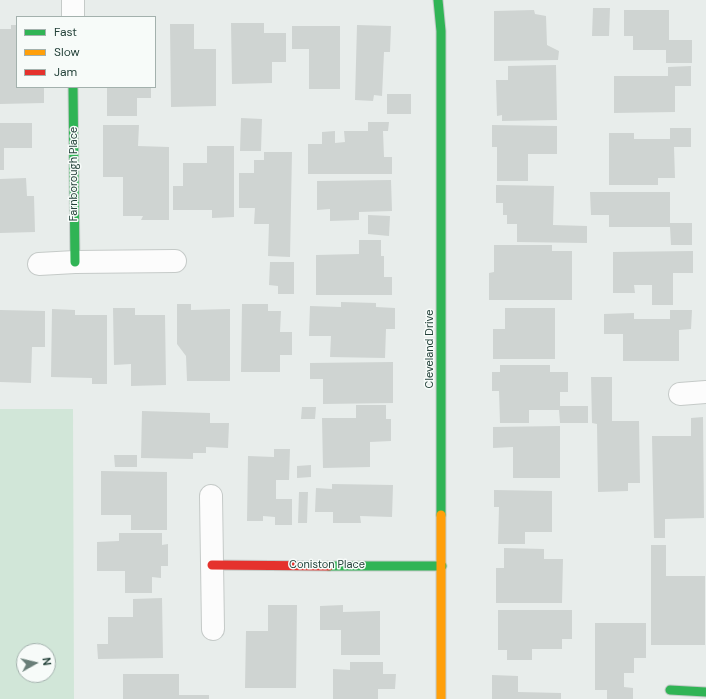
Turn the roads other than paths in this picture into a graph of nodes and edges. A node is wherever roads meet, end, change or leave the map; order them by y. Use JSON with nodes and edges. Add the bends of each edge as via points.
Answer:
{"nodes":[{"id":1,"x":73,"y":0,"type":"edge"},
{"id":2,"x":438,"y":0,"type":"edge"},
{"id":3,"x":73,"y":16,"type":"edge"},
{"id":4,"x":74,"y":88,"type":"edge"},
{"id":5,"x":175,"y":261,"type":"dead end"},
{"id":6,"x":75,"y":262,"type":"junction"},
{"id":7,"x":40,"y":264,"type":"dead end"},
{"id":8,"x":706,"y":392,"type":"edge"},
{"id":9,"x":680,"y":394,"type":"dead end"},
{"id":10,"x":211,"y":496,"type":"dead end"},
{"id":11,"x":212,"y":565,"type":"junction"},
{"id":12,"x":442,"y":566,"type":"junction"},
{"id":13,"x":213,"y":629,"type":"dead end"},
{"id":14,"x":670,"y":690,"type":"dead end"},
{"id":15,"x":706,"y":692,"type":"edge"},
{"id":16,"x":441,"y":699,"type":"edge"}],
"edges":[{"from":1,"to":3,"type":"street"},
{"from":2,"to":12,"type":"street","name":"Cleveland Drive","via":[[441,31]]},
{"from":4,"to":6,"type":"street","name":"Farnborough Place"},
{"from":5,"to":6,"type":"street"},
{"from":6,"to":7,"type":"street"},
{"from":8,"to":9,"type":"street"},
{"from":10,"to":11,"type":"street"},
{"from":11,"to":12,"type":"street","name":"Coniston Place"},
{"from":11,"to":13,"type":"street"},
{"from":12,"to":16,"type":"street","name":"Cleveland Drive"},
{"from":14,"to":15,"type":"street"}]}
